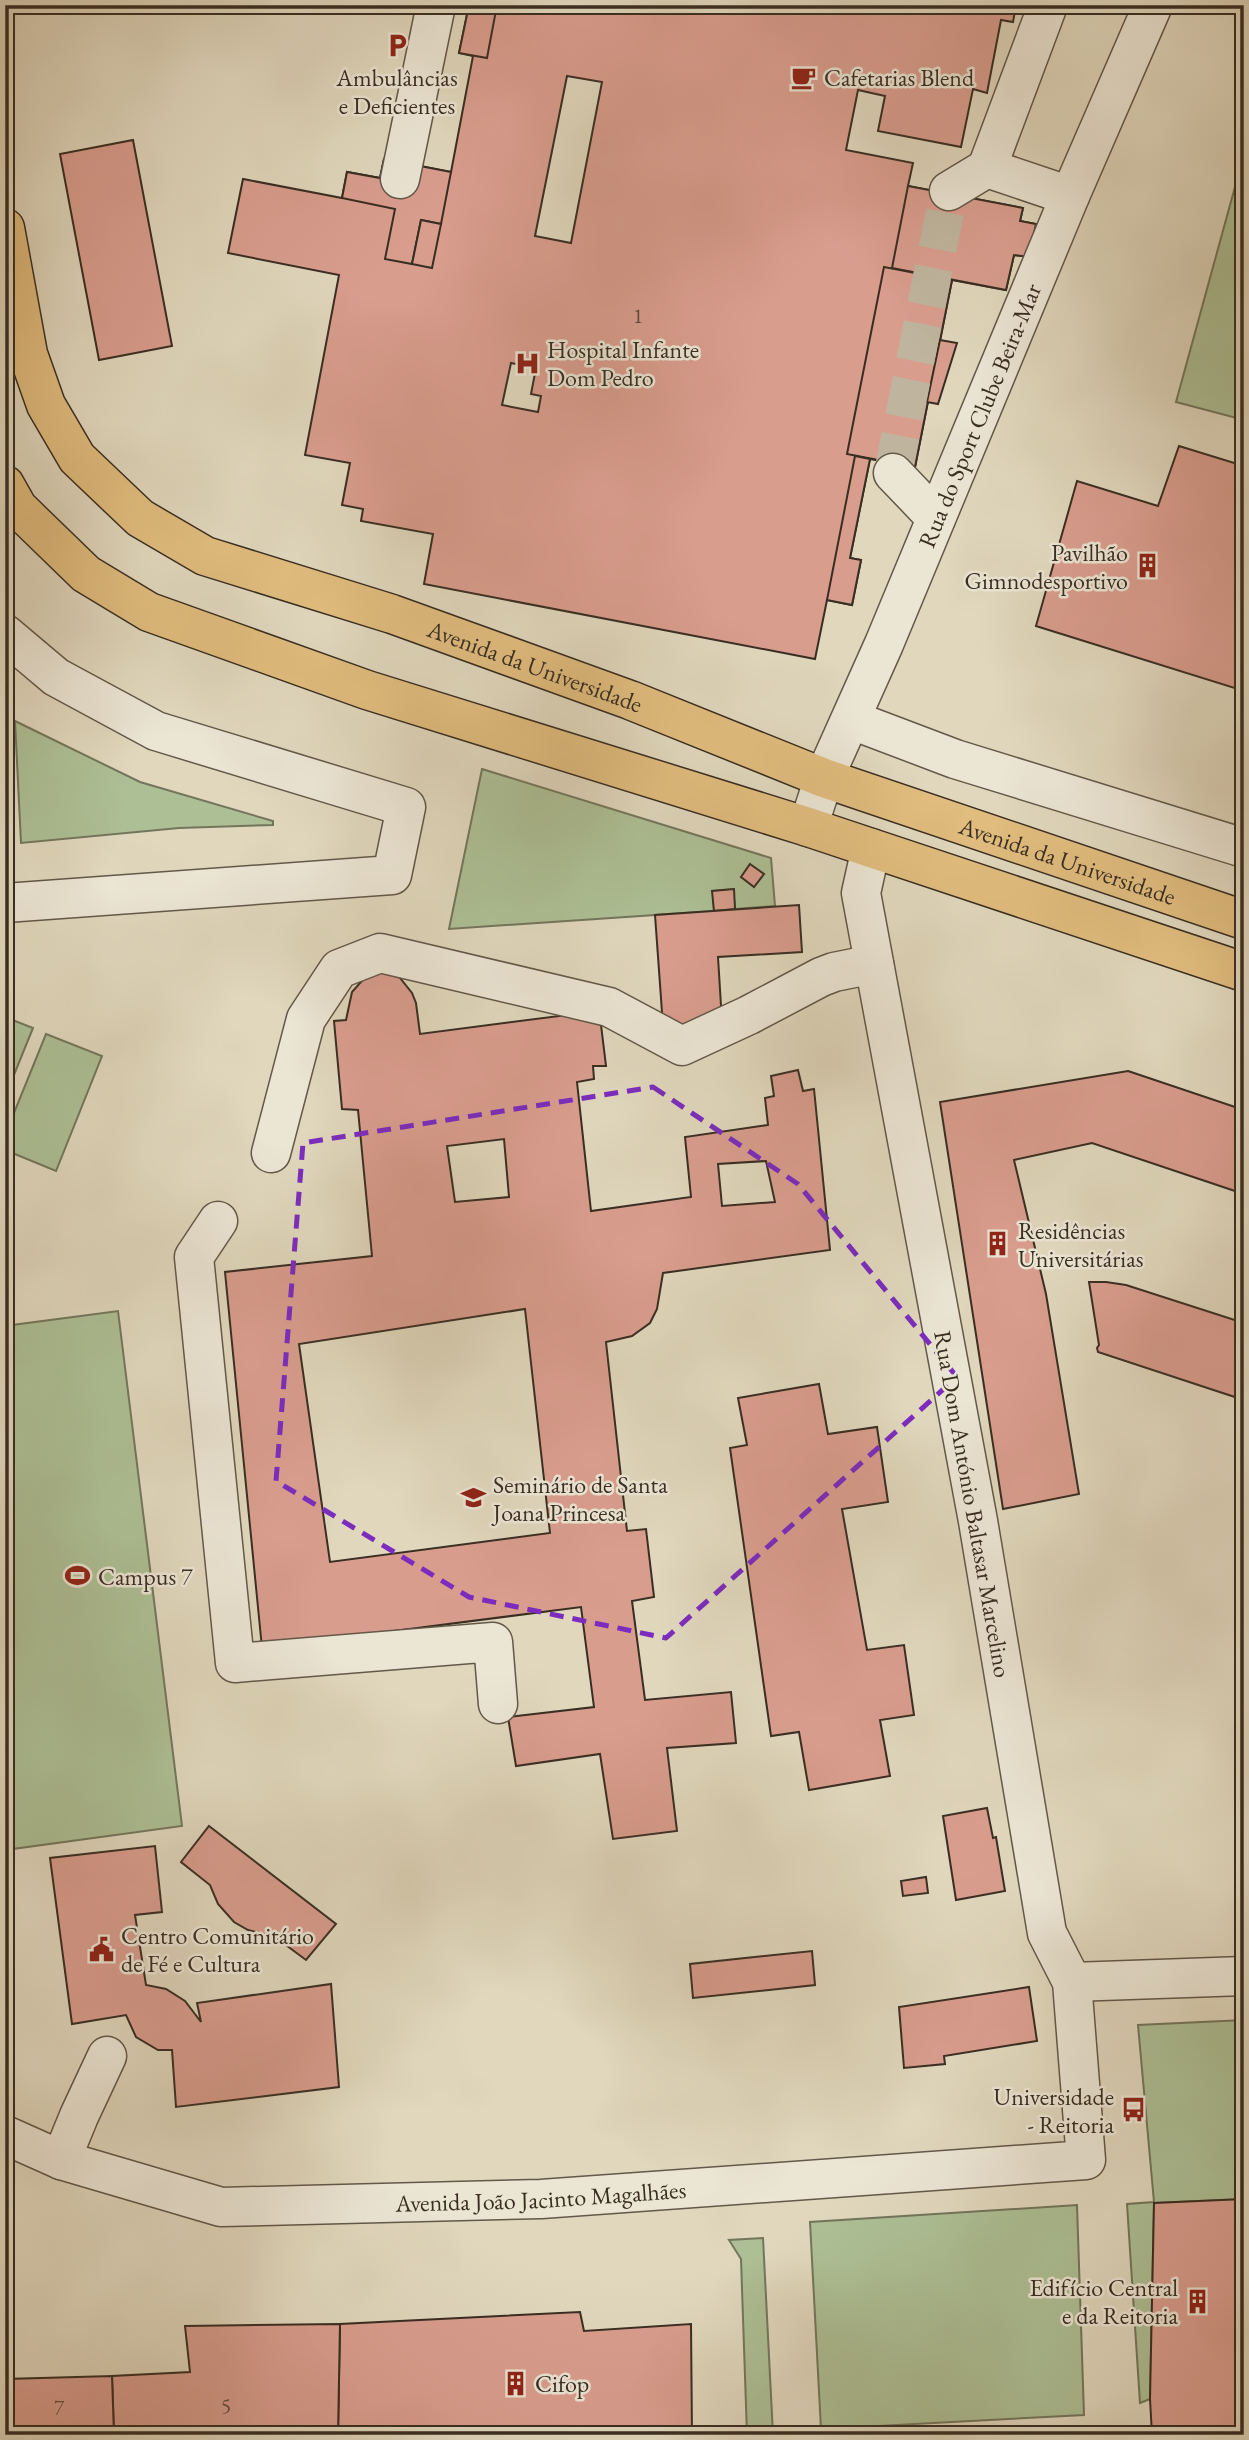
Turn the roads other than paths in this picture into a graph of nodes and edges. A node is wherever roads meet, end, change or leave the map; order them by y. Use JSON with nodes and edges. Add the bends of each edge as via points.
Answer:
{"nodes":[{"id":1,"x":436,"y":5,"type":"edge"},
{"id":2,"x":1048,"y":5,"type":"edge"},
{"id":3,"x":1153,"y":5,"type":"edge"},
{"id":4,"x":987,"y":168,"type":"junction"},
{"id":5,"x":400,"y":179,"type":"dead end"},
{"id":6,"x":949,"y":191,"type":"dead end"},
{"id":7,"x":1070,"y":196,"type":"junction"},
{"id":8,"x":5,"y":228,"type":"edge"},
{"id":9,"x":893,"y":473,"type":"dead end"},
{"id":10,"x":5,"y":485,"type":"edge"},
{"id":11,"x":936,"y":518,"type":"junction"},
{"id":12,"x":5,"y":634,"type":"edge"},
{"id":13,"x":852,"y":720,"type":"junction"},
{"id":14,"x":824,"y":778,"type":"junction"},
{"id":15,"x":808,"y":827,"type":"junction"},
{"id":16,"x":870,"y":848,"type":"junction"},
{"id":17,"x":1244,"y":848,"type":"edge"},
{"id":18,"x":5,"y":903,"type":"edge"},
{"id":19,"x":1244,"y":919,"type":"edge"},
{"id":20,"x":874,"y":964,"type":"junction"},
{"id":21,"x":1244,"y":972,"type":"edge"},
{"id":22,"x":271,"y":1153,"type":"dead end"},
{"id":23,"x":218,"y":1221,"type":"dead end"},
{"id":24,"x":498,"y":1704,"type":"dead end"},
{"id":25,"x":1244,"y":1976,"type":"edge"},
{"id":26,"x":1072,"y":1982,"type":"junction"},
{"id":27,"x":107,"y":2056,"type":"dead end"},
{"id":28,"x":5,"y":2135,"type":"edge"},
{"id":29,"x":61,"y":2160,"type":"junction"},
{"id":30,"x":1086,"y":2160,"type":"joint"}],
"edges":[{"from":1,"to":5,"type":"street"},
{"from":2,"to":4,"type":"street"},
{"from":3,"to":7,"type":"street","name":"Rua do Sport Clube Beira-Mar"},
{"from":4,"to":6,"type":"street"},
{"from":4,"to":7,"type":"street"},
{"from":7,"to":11,"type":"street","name":"Rua do Sport Clube Beira-Mar"},
{"from":8,"to":14,"type":"main road","name":"Avenida da Universidade","via":[[29,354],[46,405],[77,458],[140,518],[205,556],[405,619],[630,700]]},
{"from":9,"to":11,"type":"street"},
{"from":10,"to":15,"type":"main road","name":"Avenida da Universidade","via":[[18,508],[86,573],[149,612],[367,690]]},
{"from":11,"to":13,"type":"street","name":"Rua do Sport Clube Beira-Mar"},
{"from":12,"to":18,"type":"street","via":[[56,677],[156,732],[406,807],[392,875]]},
{"from":13,"to":14,"type":"street","name":"Rua do Sport Clube Beira-Mar"},
{"from":13,"to":17,"type":"street","via":[[955,759]]},
{"from":14,"to":15,"type":"street","name":"Rua do Sport Clube Beira-Mar"},
{"from":14,"to":19,"type":"main road","name":"Avenida da Universidade"},
{"from":15,"to":16,"type":"main road","name":"Avenida da Universidade"},
{"from":16,"to":20,"type":"street","name":"Rua Dom António Baltasar Marcelino","via":[[860,893]]},
{"from":16,"to":21,"type":"main road","name":"Avenida da Universidade"},
{"from":20,"to":22,"type":"street","via":[[821,977],[682,1046],[609,1007],[380,953],[339,970],[306,1019]]},
{"from":20,"to":26,"type":"street","name":"Rua Dom António Baltasar Marcelino","via":[[978,1521],[1047,1933]]},
{"from":23,"to":24,"type":"street","via":[[194,1256],[235,1663],[493,1642]]},
{"from":25,"to":26,"type":"street"},
{"from":26,"to":30,"type":"street","name":"Rua Dom António Baltasar Marcelino"},
{"from":27,"to":29,"type":"street"},
{"from":28,"to":29,"type":"street","name":"Avenida João Jacinto Magalhães"},
{"from":29,"to":30,"type":"street","name":"Avenida João Jacinto Magalhães","via":[[221,2207],[541,2199]]}]}
